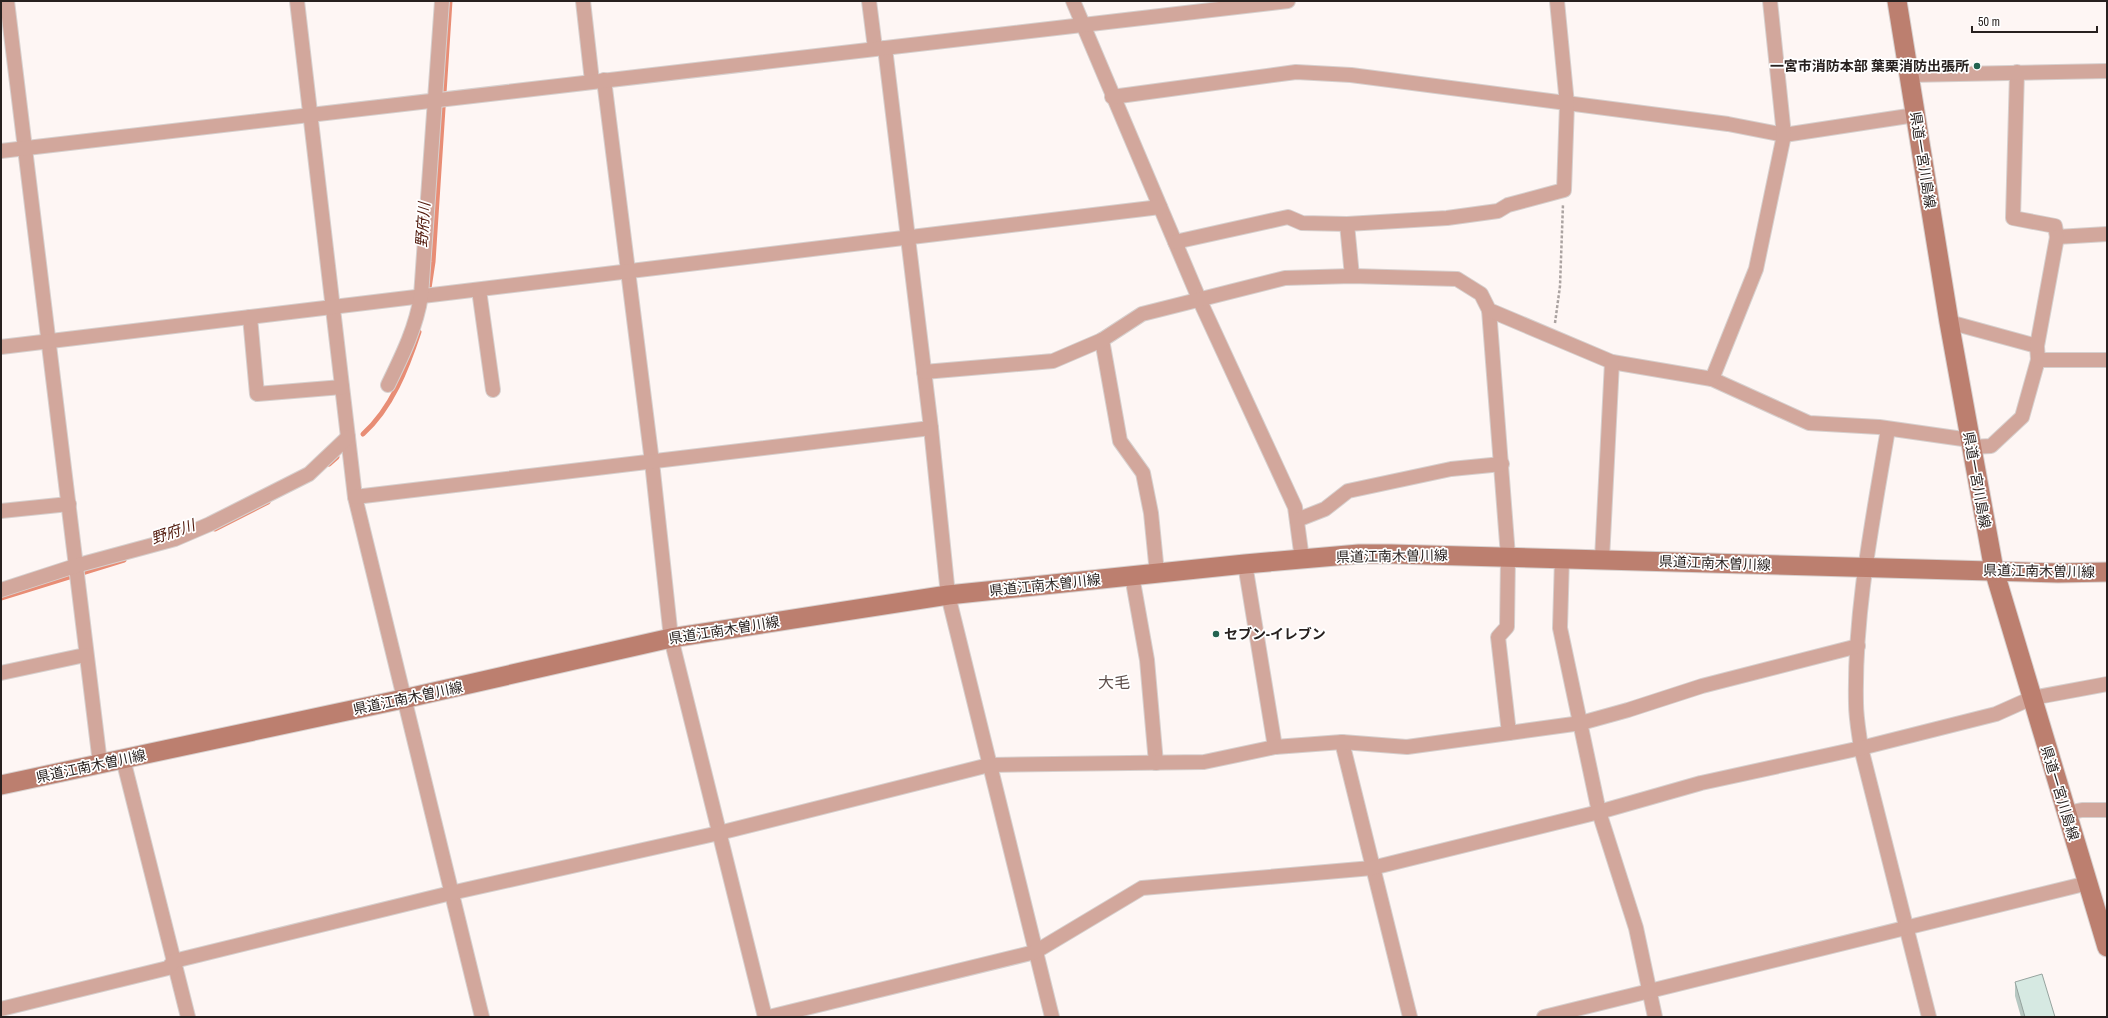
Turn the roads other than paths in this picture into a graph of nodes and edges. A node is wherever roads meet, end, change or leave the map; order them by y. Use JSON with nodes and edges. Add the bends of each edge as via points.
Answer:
{"nodes":[{"id":1,"x":7,"y":1,"type":"edge"},
{"id":2,"x":297,"y":1,"type":"edge"},
{"id":3,"x":442,"y":1,"type":"edge"},
{"id":4,"x":582,"y":1,"type":"edge"},
{"id":5,"x":869,"y":1,"type":"edge"},
{"id":6,"x":1072,"y":1,"type":"edge"},
{"id":7,"x":1288,"y":1,"type":"edge"},
{"id":8,"x":1557,"y":1,"type":"edge"},
{"id":9,"x":1770,"y":1,"type":"edge"},
{"id":10,"x":1897,"y":1,"type":"edge"},
{"id":11,"x":1235,"y":4,"type":"edge"},
{"id":12,"x":1082,"y":24,"type":"junction"},
{"id":13,"x":880,"y":48,"type":"junction"},
{"id":14,"x":2107,"y":71,"type":"edge"},
{"id":15,"x":2017,"y":72,"type":"junction"},
{"id":16,"x":1909,"y":75,"type":"junction"},
{"id":17,"x":598,"y":81,"type":"junction"},
{"id":18,"x":1112,"y":97,"type":"junction"},
{"id":19,"x":440,"y":99,"type":"junction"},
{"id":20,"x":1567,"y":104,"type":"junction"},
{"id":21,"x":310,"y":114,"type":"junction"},
{"id":22,"x":1915,"y":115,"type":"junction"},
{"id":23,"x":1784,"y":134,"type":"junction"},
{"id":24,"x":25,"y":148,"type":"junction"},
{"id":25,"x":1,"y":151,"type":"edge"},
{"id":26,"x":1160,"y":207,"type":"junction"},
{"id":27,"x":1347,"y":224,"type":"junction"},
{"id":28,"x":2107,"y":234,"type":"edge"},
{"id":29,"x":2057,"y":236,"type":"junction"},
{"id":30,"x":907,"y":239,"type":"junction"},
{"id":31,"x":1175,"y":242,"type":"junction"},
{"id":32,"x":627,"y":272,"type":"junction"},
{"id":33,"x":1352,"y":276,"type":"junction"},
{"id":34,"x":479,"y":290,"type":"junction"},
{"id":35,"x":427,"y":295,"type":"junction"},
{"id":36,"x":1200,"y":301,"type":"junction"},
{"id":37,"x":333,"y":307,"type":"junction"},
{"id":38,"x":1489,"y":310,"type":"junction"},
{"id":39,"x":250,"y":317,"type":"junction"},
{"id":40,"x":1949,"y":322,"type":"junction"},
{"id":41,"x":1102,"y":340,"type":"junction"},
{"id":42,"x":49,"y":342,"type":"junction"},
{"id":43,"x":1,"y":347,"type":"edge"},
{"id":44,"x":2037,"y":353,"type":"junction"},
{"id":45,"x":2107,"y":360,"type":"edge"},
{"id":46,"x":1612,"y":362,"type":"junction"},
{"id":47,"x":924,"y":372,"type":"junction"},
{"id":48,"x":1712,"y":379,"type":"junction"},
{"id":49,"x":388,"y":385,"type":"dead end"},
{"id":50,"x":342,"y":387,"type":"junction"},
{"id":51,"x":492,"y":390,"type":"dead end"},
{"id":52,"x":931,"y":428,"type":"junction"},
{"id":53,"x":1888,"y":429,"type":"junction"},
{"id":54,"x":348,"y":437,"type":"junction"},
{"id":55,"x":1970,"y":444,"type":"junction"},
{"id":56,"x":652,"y":462,"type":"junction"},
{"id":57,"x":1502,"y":464,"type":"junction"},
{"id":58,"x":355,"y":497,"type":"junction"},
{"id":59,"x":68,"y":504,"type":"junction"},
{"id":60,"x":1,"y":511,"type":"edge"},
{"id":61,"x":1297,"y":520,"type":"junction"},
{"id":62,"x":1508,"y":556,"type":"junction"},
{"id":63,"x":1562,"y":558,"type":"junction"},
{"id":64,"x":1302,"y":559,"type":"junction"},
{"id":65,"x":1602,"y":559,"type":"junction"},
{"id":66,"x":1245,"y":564,"type":"junction"},
{"id":67,"x":1866,"y":567,"type":"junction"},
{"id":68,"x":76,"y":568,"type":"junction"},
{"id":69,"x":1994,"y":570,"type":"junction"},
{"id":70,"x":2107,"y":572,"type":"edge"},
{"id":71,"x":1157,"y":573,"type":"junction"},
{"id":72,"x":1132,"y":576,"type":"junction"},
{"id":73,"x":1,"y":590,"type":"edge"},
{"id":74,"x":948,"y":595,"type":"junction"},
{"id":75,"x":671,"y":638,"type":"junction"},
{"id":76,"x":1858,"y":646,"type":"junction"},
{"id":77,"x":85,"y":655,"type":"junction"},
{"id":78,"x":1,"y":673,"type":"edge"},
{"id":79,"x":2107,"y":684,"type":"edge"},
{"id":80,"x":2032,"y":698,"type":"junction"},
{"id":81,"x":403,"y":699,"type":"junction"},
{"id":82,"x":1581,"y":723,"type":"junction"},
{"id":83,"x":1509,"y":733,"type":"junction"},
{"id":84,"x":1342,"y":742,"type":"junction"},
{"id":85,"x":1275,"y":746,"type":"junction"},
{"id":86,"x":1861,"y":748,"type":"junction"},
{"id":87,"x":122,"y":759,"type":"junction"},
{"id":88,"x":100,"y":763,"type":"junction"},
{"id":89,"x":1156,"y":763,"type":"junction"},
{"id":90,"x":989,"y":765,"type":"junction"},
{"id":91,"x":1,"y":785,"type":"edge"},
{"id":92,"x":2107,"y":810,"type":"edge"},
{"id":93,"x":1599,"y":812,"type":"junction"},
{"id":94,"x":2066,"y":813,"type":"junction"},
{"id":95,"x":719,"y":833,"type":"junction"},
{"id":96,"x":1372,"y":868,"type":"junction"},
{"id":97,"x":2088,"y":883,"type":"junction"},
{"id":98,"x":451,"y":893,"type":"junction"},
{"id":99,"x":1908,"y":929,"type":"junction"},
{"id":100,"x":2107,"y":947,"type":"edge"},
{"id":101,"x":1036,"y":952,"type":"junction"},
{"id":102,"x":174,"y":961,"type":"junction"},
{"id":103,"x":1648,"y":991,"type":"junction"},
{"id":104,"x":1,"y":1009,"type":"edge"},
{"id":105,"x":188,"y":1017,"type":"edge"},
{"id":106,"x":482,"y":1017,"type":"edge"},
{"id":107,"x":765,"y":1017,"type":"edge"},
{"id":108,"x":769,"y":1017,"type":"edge"},
{"id":109,"x":1052,"y":1017,"type":"edge"},
{"id":110,"x":1410,"y":1017,"type":"edge"},
{"id":111,"x":1544,"y":1017,"type":"edge"},
{"id":112,"x":1655,"y":1017,"type":"edge"},
{"id":113,"x":1929,"y":1017,"type":"edge"}],
"edges":[{"from":1,"to":24,"type":"street"},
{"from":2,"to":21,"type":"street"},
{"from":3,"to":19,"type":"street"},
{"from":4,"to":17,"type":"street"},
{"from":5,"to":13,"type":"street"},
{"from":6,"to":12,"type":"street"},
{"from":7,"to":11,"type":"street"},
{"from":8,"to":20,"type":"street"},
{"from":9,"to":23,"type":"street"},
{"from":10,"to":16,"type":"main road","name":"県道一宮川島線"},
{"from":11,"to":12,"type":"street"},
{"from":12,"to":13,"type":"street"},
{"from":12,"to":18,"type":"street"},
{"from":13,"to":17,"type":"street"},
{"from":13,"to":30,"type":"street"},
{"from":14,"to":15,"type":"street"},
{"from":15,"to":16,"type":"street"},
{"from":15,"to":29,"type":"street","via":[[2013,218],[2055,226]]},
{"from":16,"to":22,"type":"main road","name":"県道一宮川島線"},
{"from":17,"to":19,"type":"street"},
{"from":17,"to":32,"type":"street"},
{"from":18,"to":20,"type":"street","via":[[1296,72],[1351,74]]},
{"from":18,"to":26,"type":"street"},
{"from":19,"to":21,"type":"street"},
{"from":19,"to":35,"type":"street"},
{"from":20,"to":23,"type":"street","via":[[1728,124]]},
{"from":20,"to":27,"type":"street","via":[[1564,190],[1508,205],[1498,211],[1447,218]]},
{"from":21,"to":24,"type":"street"},
{"from":21,"to":37,"type":"street"},
{"from":22,"to":23,"type":"street"},
{"from":22,"to":40,"type":"main road","name":"県道一宮川島線"},
{"from":23,"to":48,"type":"street","via":[[1756,269]]},
{"from":24,"to":25,"type":"street"},
{"from":24,"to":42,"type":"street"},
{"from":26,"to":30,"type":"street"},
{"from":26,"to":31,"type":"street"},
{"from":27,"to":31,"type":"street","via":[[1302,223],[1288,216]]},
{"from":27,"to":33,"type":"street"},
{"from":28,"to":29,"type":"street"},
{"from":29,"to":44,"type":"street"},
{"from":30,"to":32,"type":"street"},
{"from":30,"to":47,"type":"street"},
{"from":31,"to":36,"type":"street"},
{"from":32,"to":34,"type":"street"},
{"from":32,"to":56,"type":"street"},
{"from":33,"to":36,"type":"street","via":[[1285,278]]},
{"from":33,"to":38,"type":"street","via":[[1457,279],[1481,294]]},
{"from":34,"to":35,"type":"street"},
{"from":34,"to":51,"type":"street"},
{"from":35,"to":37,"type":"street"},
{"from":35,"to":49,"type":"street"},
{"from":36,"to":41,"type":"street","via":[[1142,314]]},
{"from":36,"to":61,"type":"street","via":[[1295,507]]},
{"from":37,"to":39,"type":"street"},
{"from":37,"to":50,"type":"street"},
{"from":38,"to":46,"type":"street"},
{"from":38,"to":57,"type":"street"},
{"from":39,"to":42,"type":"street"},
{"from":39,"to":50,"type":"street","via":[[257,394]]},
{"from":40,"to":44,"type":"street"},
{"from":40,"to":55,"type":"main road","name":"県道一宮川島線"},
{"from":41,"to":47,"type":"street","via":[[1053,361]]},
{"from":41,"to":71,"type":"street","via":[[1120,441],[1143,473],[1151,513]]},
{"from":42,"to":43,"type":"street"},
{"from":42,"to":59,"type":"street"},
{"from":44,"to":45,"type":"street"},
{"from":44,"to":55,"type":"street","via":[[2022,417],[1991,446]]},
{"from":46,"to":48,"type":"street"},
{"from":46,"to":65,"type":"street"},
{"from":47,"to":52,"type":"street"},
{"from":48,"to":53,"type":"street","via":[[1809,423]]},
{"from":50,"to":54,"type":"street"},
{"from":52,"to":56,"type":"street"},
{"from":52,"to":74,"type":"street"},
{"from":53,"to":55,"type":"street"},
{"from":53,"to":67,"type":"street"},
{"from":54,"to":58,"type":"street"},
{"from":54,"to":68,"type":"street","via":[[309,474],[210,524],[175,539]]},
{"from":55,"to":69,"type":"main road","name":"県道一宮川島線"},
{"from":56,"to":58,"type":"street"},
{"from":56,"to":75,"type":"street"},
{"from":57,"to":61,"type":"street","via":[[1451,469],[1348,491],[1325,509]]},
{"from":57,"to":62,"type":"street"},
{"from":58,"to":81,"type":"street"},
{"from":59,"to":60,"type":"street"},
{"from":59,"to":68,"type":"street"},
{"from":61,"to":64,"type":"street"},
{"from":62,"to":63,"type":"main road","name":"県道江南木曽川線"},
{"from":62,"to":64,"type":"main road","name":"県道江南木曽川線","via":[[1359,554]]},
{"from":62,"to":83,"type":"street","via":[[1507,627],[1498,636]]},
{"from":63,"to":65,"type":"main road","name":"県道江南木曽川線"},
{"from":63,"to":82,"type":"street","via":[[1560,628]]},
{"from":64,"to":66,"type":"main road","name":"県道江南木曽川線"},
{"from":65,"to":67,"type":"main road","name":"県道江南木曽川線"},
{"from":66,"to":71,"type":"main road","name":"県道江南木曽川線"},
{"from":66,"to":85,"type":"street"},
{"from":67,"to":69,"type":"main road","name":"県道江南木曽川線"},
{"from":67,"to":76,"type":"street"},
{"from":68,"to":73,"type":"street"},
{"from":68,"to":77,"type":"street"},
{"from":69,"to":70,"type":"main road","name":"県道江南木曽川線"},
{"from":69,"to":80,"type":"main road","name":"県道一宮川島線"},
{"from":71,"to":72,"type":"main road","name":"県道江南木曽川線"},
{"from":72,"to":74,"type":"main road","name":"県道江南木曽川線"},
{"from":72,"to":89,"type":"street","via":[[1147,660]]},
{"from":74,"to":75,"type":"main road","name":"県道江南木曽川線"},
{"from":74,"to":90,"type":"street"},
{"from":75,"to":81,"type":"main road","name":"県道江南木曽川線"},
{"from":75,"to":95,"type":"street"},
{"from":76,"to":82,"type":"street","via":[[1702,686]]},
{"from":76,"to":86,"type":"street","via":[[1856,704]]},
{"from":77,"to":78,"type":"street"},
{"from":77,"to":88,"type":"street"},
{"from":79,"to":80,"type":"street"},
{"from":80,"to":86,"type":"street","via":[[1996,714]]},
{"from":80,"to":94,"type":"main road","name":"県道一宮川島線"},
{"from":81,"to":87,"type":"main road","name":"県道江南木曽川線"},
{"from":81,"to":98,"type":"street"},
{"from":82,"to":83,"type":"street"},
{"from":82,"to":93,"type":"street"},
{"from":83,"to":84,"type":"street","via":[[1407,747]]},
{"from":84,"to":85,"type":"street"},
{"from":84,"to":96,"type":"street"},
{"from":85,"to":89,"type":"street","via":[[1204,762]]},
{"from":86,"to":93,"type":"street","via":[[1701,783]]},
{"from":86,"to":99,"type":"street"},
{"from":87,"to":88,"type":"main road","name":"県道江南木曽川線"},
{"from":87,"to":102,"type":"street"},
{"from":88,"to":91,"type":"main road","name":"県道江南木曽川線"},
{"from":89,"to":90,"type":"street"},
{"from":90,"to":95,"type":"street"},
{"from":90,"to":101,"type":"street"},
{"from":92,"to":94,"type":"street"},
{"from":93,"to":96,"type":"street"},
{"from":93,"to":103,"type":"street","via":[[1636,928]]},
{"from":94,"to":97,"type":"main road","name":"県道一宮川島線"},
{"from":95,"to":98,"type":"street"},
{"from":95,"to":107,"type":"street"},
{"from":96,"to":101,"type":"street","via":[[1142,888]]},
{"from":96,"to":110,"type":"street"},
{"from":97,"to":99,"type":"street"},
{"from":97,"to":100,"type":"main road","name":"県道一宮川島線"},
{"from":98,"to":102,"type":"street"},
{"from":98,"to":106,"type":"street"},
{"from":99,"to":103,"type":"street"},
{"from":99,"to":113,"type":"street"},
{"from":101,"to":108,"type":"street"},
{"from":101,"to":109,"type":"street"},
{"from":102,"to":104,"type":"street","via":[[168,968]]},
{"from":102,"to":105,"type":"street"},
{"from":103,"to":111,"type":"street"},
{"from":103,"to":112,"type":"street"}]}
